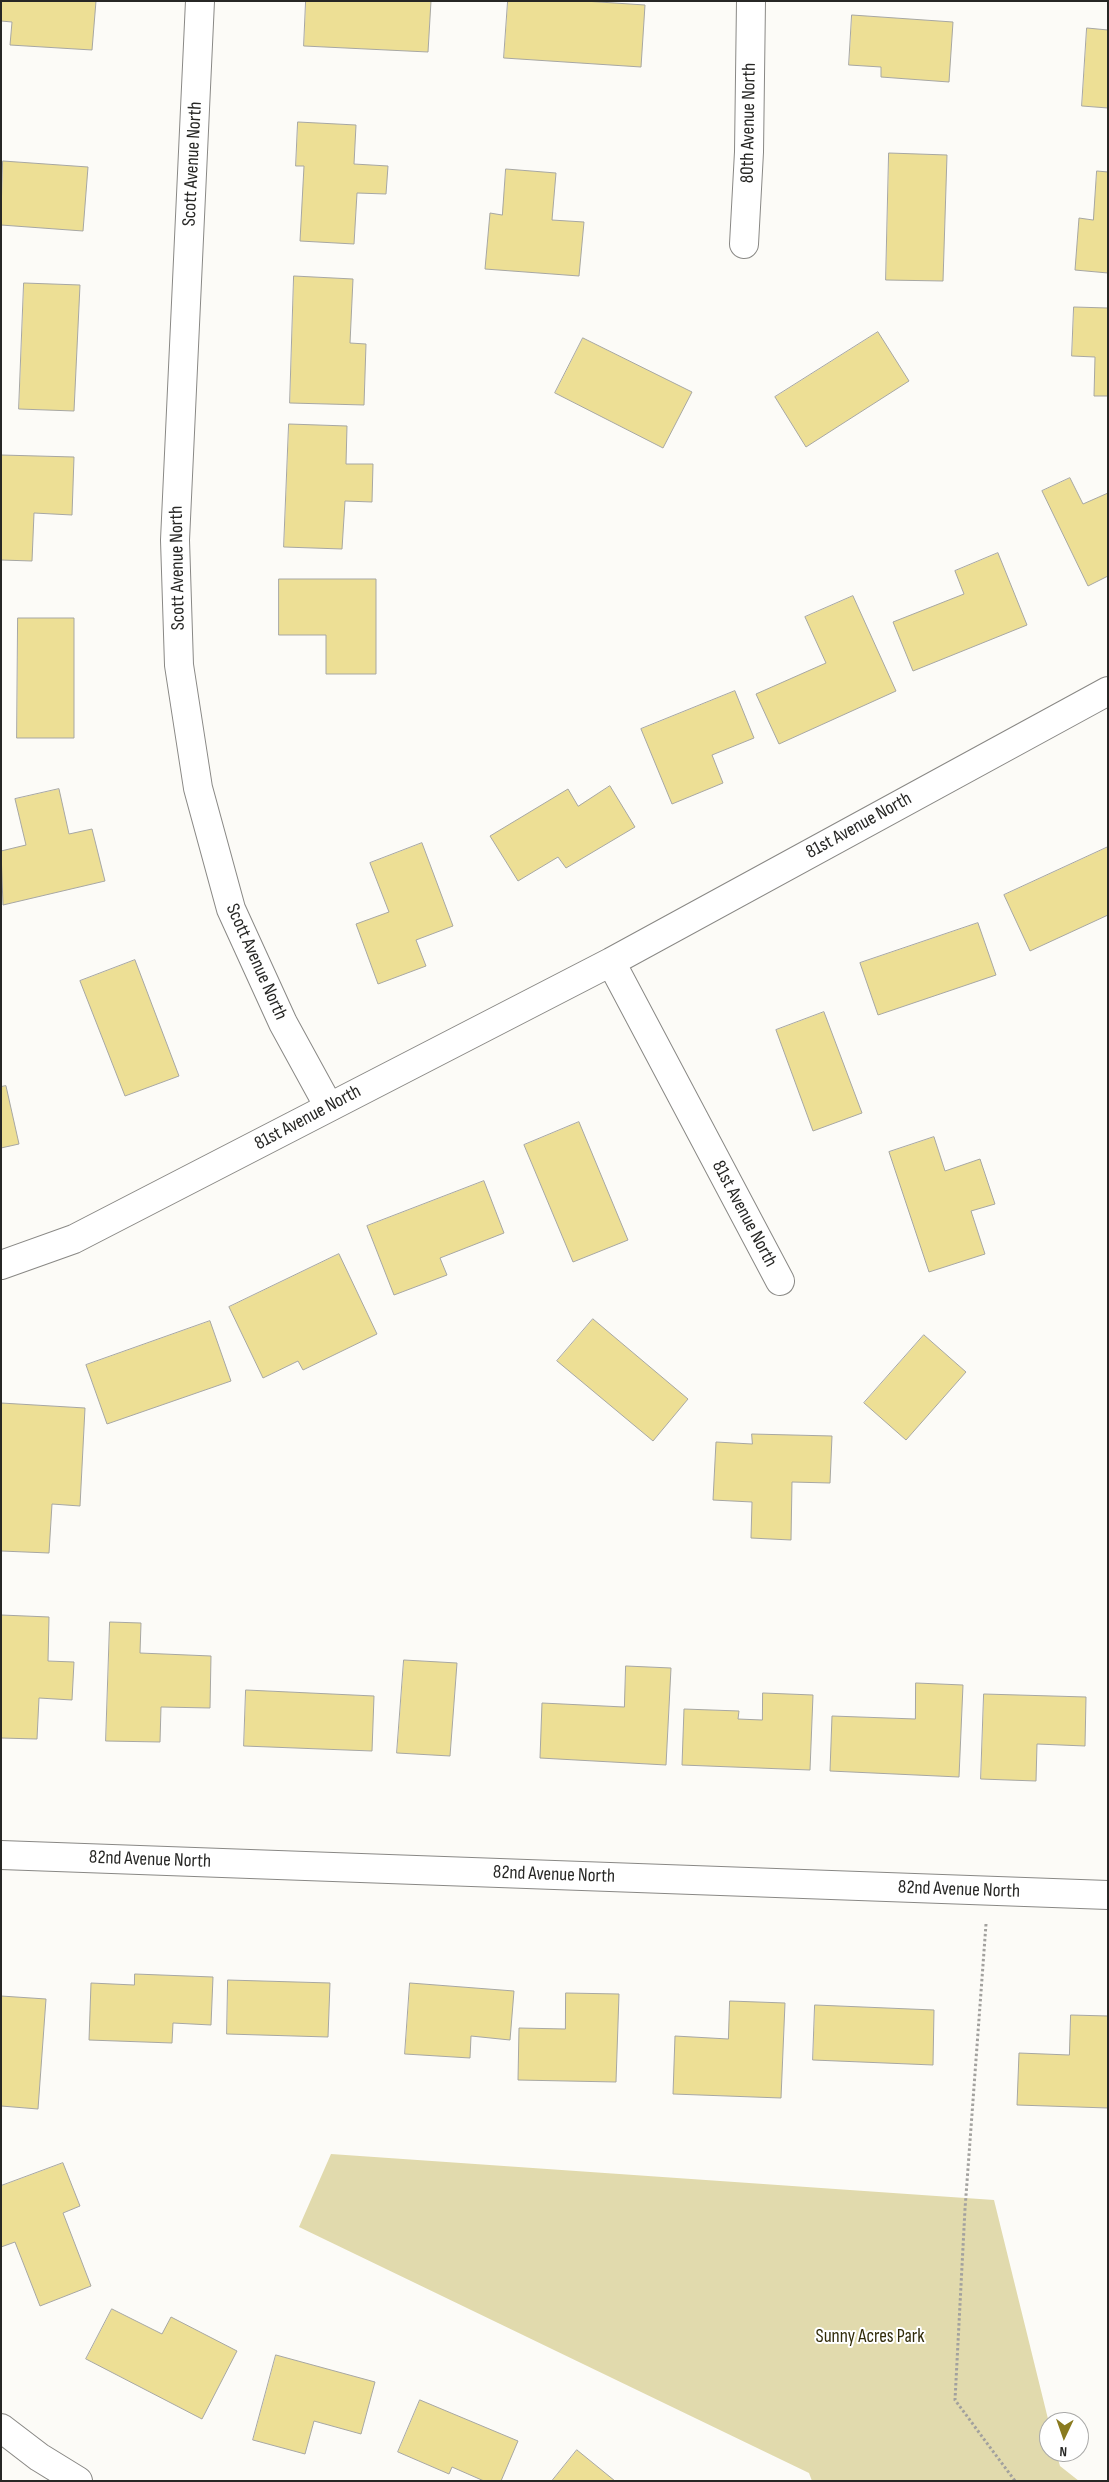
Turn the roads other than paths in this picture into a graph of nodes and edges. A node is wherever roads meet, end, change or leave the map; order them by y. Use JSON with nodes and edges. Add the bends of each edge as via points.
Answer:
{"nodes":[{"id":1,"x":200,"y":1,"type":"edge"},
{"id":2,"x":751,"y":1,"type":"edge"},
{"id":3,"x":744,"y":244,"type":"dead end"},
{"id":4,"x":1108,"y":691,"type":"edge"},
{"id":5,"x":610,"y":962,"type":"junction"},
{"id":6,"x":329,"y":1107,"type":"junction"},
{"id":7,"x":1,"y":1265,"type":"edge"},
{"id":8,"x":780,"y":1280,"type":"dead end"},
{"id":9,"x":1,"y":1855,"type":"edge"},
{"id":10,"x":1108,"y":1895,"type":"edge"},
{"id":11,"x":1,"y":2428,"type":"edge"},
{"id":12,"x":78,"y":2481,"type":"edge"}],
"edges":[{"from":1,"to":6,"type":"street","name":"Scott Avenue North","via":[[175,540],[179,665],[198,788],[231,909],[283,1023]]},
{"from":2,"to":3,"type":"street","name":"80th Avenue North"},
{"from":4,"to":5,"type":"street","name":"81st Avenue North"},
{"from":5,"to":6,"type":"street","name":"81st Avenue North"},
{"from":5,"to":8,"type":"street","name":"81st Avenue North"},
{"from":6,"to":7,"type":"street","name":"81st Avenue North","via":[[74,1239]]},
{"from":9,"to":10,"type":"street","name":"82nd Avenue North"},
{"from":11,"to":12,"type":"street"}]}
